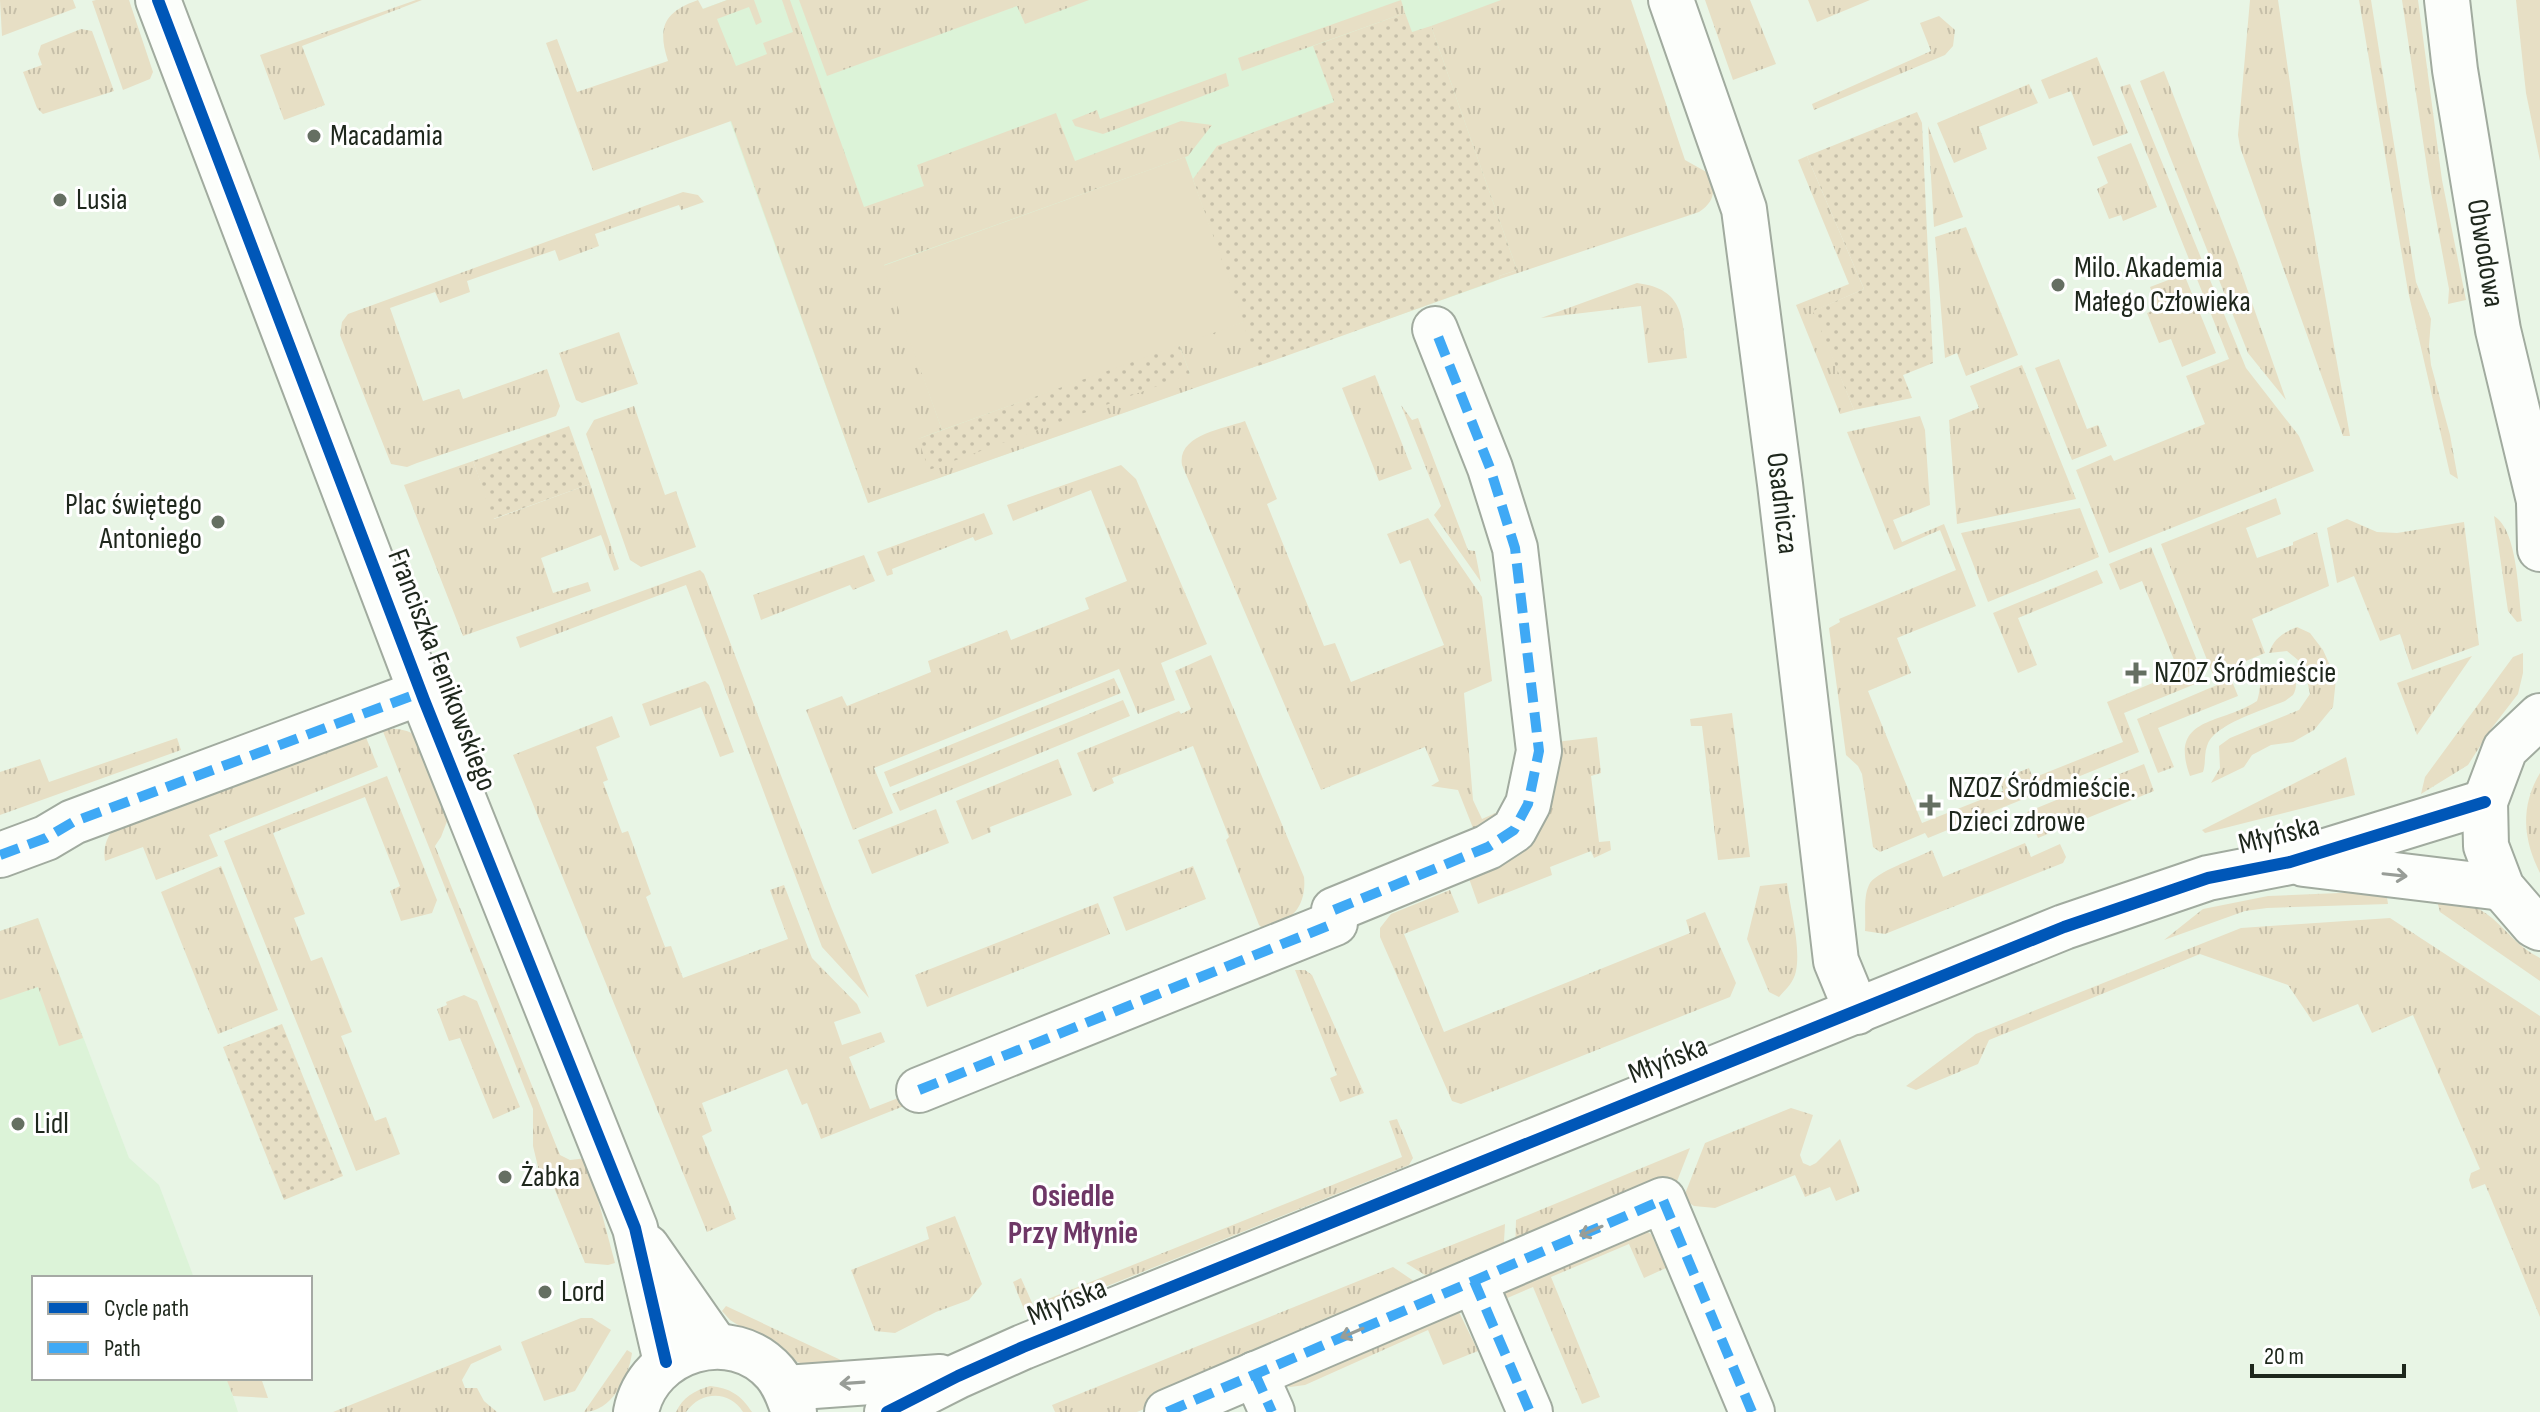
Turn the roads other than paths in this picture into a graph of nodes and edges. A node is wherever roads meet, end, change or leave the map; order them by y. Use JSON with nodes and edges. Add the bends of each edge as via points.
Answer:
{"nodes":[{"id":1,"x":158,"y":0,"type":"edge"},
{"id":2,"x":1671,"y":0,"type":"edge"},
{"id":3,"x":2447,"y":0,"type":"edge"},
{"id":4,"x":1435,"y":329,"type":"dead end"},
{"id":5,"x":2539,"y":503,"type":"edge"},
{"id":6,"x":2540,"y":549,"type":"edge"},
{"id":7,"x":422,"y":692,"type":"junction"},
{"id":8,"x":2540,"y":716,"type":"edge"},
{"id":9,"x":2485,"y":802,"type":"junction"},
{"id":10,"x":0,"y":855,"type":"edge"},
{"id":11,"x":2290,"y":862,"type":"junction"},
{"id":12,"x":2502,"y":888,"type":"junction"},
{"id":13,"x":2540,"y":928,"type":"edge"},
{"id":14,"x":1857,"y":1012,"type":"junction"},
{"id":15,"x":919,"y":1090,"type":"dead end"},
{"id":16,"x":635,"y":1228,"type":"junction"},
{"id":17,"x":1474,"y":1281,"type":"junction"},
{"id":18,"x":716,"y":1346,"type":"junction"},
{"id":19,"x":666,"y":1362,"type":"junction"},
{"id":20,"x":958,"y":1376,"type":"junction"},
{"id":21,"x":1264,"y":1393,"type":"edge"},
{"id":22,"x":790,"y":1400,"type":"edge"},
{"id":23,"x":636,"y":1412,"type":"edge"},
{"id":24,"x":887,"y":1412,"type":"edge"},
{"id":25,"x":1167,"y":1412,"type":"edge"},
{"id":26,"x":1530,"y":1412,"type":"edge"},
{"id":27,"x":1752,"y":1412,"type":"edge"}],
"edges":[{"from":1,"to":7,"type":"street","name":"Franciszka Fenikowskiego"},
{"from":2,"to":14,"type":"street","name":"Osadnicza","via":[[1744,209],[1836,961]]},
{"from":3,"to":5,"type":"street","name":"Obwodowa","via":[[2496,317]]},
{"from":4,"to":15,"type":"street","via":[[1515,548],[1539,751],[1528,804],[1514,830],[1488,847],[1334,916]]},
{"from":5,"to":6,"type":"street","name":"Obwodowa"},
{"from":7,"to":10,"type":"street","name":"Franciszka Fenikowskiego","via":[[73,822]]},
{"from":7,"to":16,"type":"street","name":"Franciszka Fenikowskiego"},
{"from":8,"to":9,"type":"street","via":[[2505,749]]},
{"from":9,"to":11,"type":"street","name":"Młyńska"},
{"from":9,"to":12,"type":"street","via":[[2486,846]]},
{"from":11,"to":12,"type":"street","name":"Młyńska","one_way":true},
{"from":11,"to":14,"type":"street","name":"Młyńska","via":[[2208,878],[2064,927]]},
{"from":12,"to":13,"type":"street"},
{"from":14,"to":20,"type":"street","name":"Młyńska"},
{"from":16,"to":18,"type":"street","name":"Franciszka Fenikowskiego"},
{"from":16,"to":19,"type":"street","name":"Franciszka Fenikowskiego"},
{"from":17,"to":21,"type":"street","one_way":true},
{"from":17,"to":26,"type":"street"},
{"from":27,"to":17,"type":"street","one_way":true,"via":[[1663,1200]]},
{"from":18,"to":19,"type":"street","via":[[690,1350]]},
{"from":18,"to":22,"type":"street","via":[[757,1358],[774,1371]]},
{"from":19,"to":23,"type":"street","via":[[649,1379]]},
{"from":20,"to":22,"type":"street","name":"Młyńska","one_way":true},
{"from":20,"to":24,"type":"street","name":"Młyńska"},
{"from":21,"to":25,"type":"street"}]}
